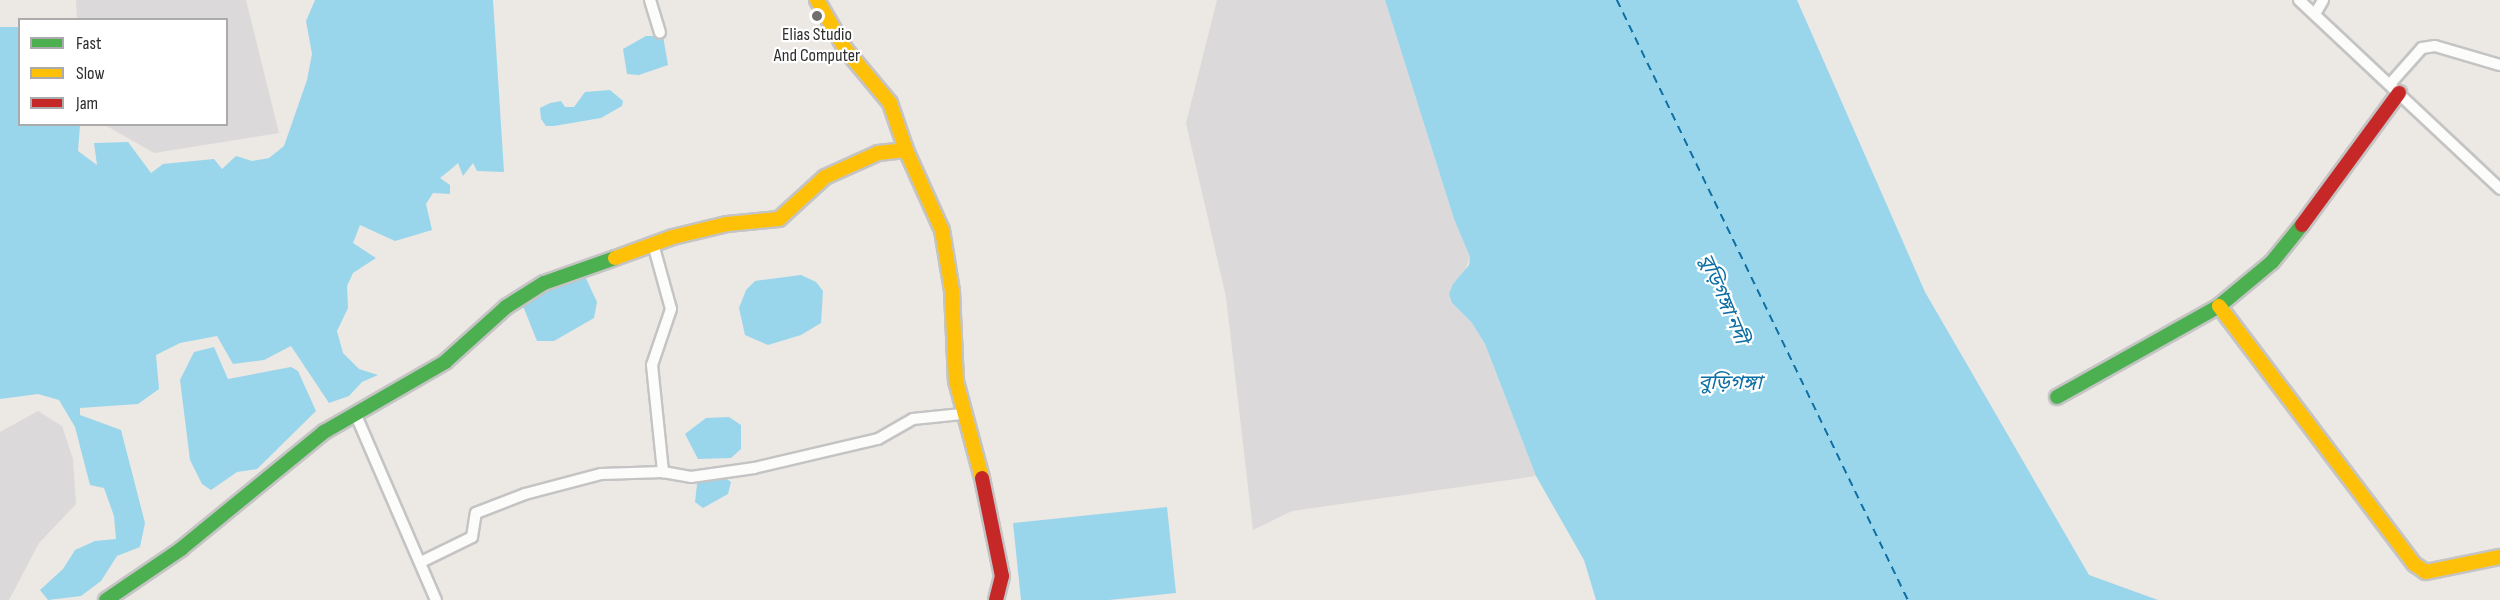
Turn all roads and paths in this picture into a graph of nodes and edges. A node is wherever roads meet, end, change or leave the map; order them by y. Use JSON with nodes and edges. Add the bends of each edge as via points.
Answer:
{"nodes":[{"id":1,"x":650,"y":0,"type":"edge"},
{"id":2,"x":817,"y":0,"type":"edge"},
{"id":3,"x":2299,"y":0,"type":"edge"},
{"id":4,"x":2324,"y":0,"type":"edge"},
{"id":5,"x":2315,"y":14,"type":"junction"},
{"id":6,"x":660,"y":32,"type":"dead end"},
{"id":7,"x":2500,"y":65,"type":"edge"},
{"id":8,"x":2394,"y":88,"type":"junction"},
{"id":9,"x":906,"y":150,"type":"junction"},
{"id":10,"x":2500,"y":189,"type":"edge"},
{"id":11,"x":653,"y":244,"type":"junction"},
{"id":12,"x":2219,"y":306,"type":"junction"},
{"id":13,"x":2057,"y":397,"type":"dead end"},
{"id":14,"x":356,"y":413,"type":"junction"},
{"id":15,"x":962,"y":414,"type":"junction"},
{"id":16,"x":663,"y":472,"type":"junction"},
{"id":17,"x":2500,"y":557,"type":"edge"},
{"id":18,"x":421,"y":562,"type":"junction"},
{"id":19,"x":106,"y":600,"type":"edge"},
{"id":20,"x":436,"y":600,"type":"edge"},
{"id":21,"x":996,"y":600,"type":"edge"}],
"edges":[{"from":1,"to":6,"type":"street"},
{"from":2,"to":9,"type":"street","via":[[846,50],[890,103]]},
{"from":3,"to":5,"type":"street"},
{"from":4,"to":5,"type":"street"},
{"from":5,"to":8,"type":"street"},
{"from":7,"to":8,"type":"street","via":[[2435,46],[2422,48]]},
{"from":8,"to":10,"type":"street"},
{"from":8,"to":12,"type":"street","via":[[2333,187],[2272,262]]},
{"from":9,"to":11,"type":"street","via":[[878,153],[825,177],[779,219],[727,224]]},
{"from":9,"to":15,"type":"street","via":[[942,230]]},
{"from":11,"to":14,"type":"street","via":[[544,283],[506,307],[444,362]]},
{"from":11,"to":16,"type":"street","via":[[671,309],[652,365]]},
{"from":12,"to":13,"type":"street"},
{"from":12,"to":17,"type":"street","via":[[2414,564],[2426,572]]},
{"from":14,"to":18,"type":"street"},
{"from":14,"to":19,"type":"street","via":[[288,458],[181,549]]},
{"from":15,"to":16,"type":"street","via":[[901,422],[878,439],[754,468],[691,477]]},
{"from":15,"to":21,"type":"street","via":[[993,519],[1002,576]]},
{"from":16,"to":18,"type":"street","via":[[601,474],[525,494],[476,513],[472,537]]},
{"from":18,"to":20,"type":"street"}]}
